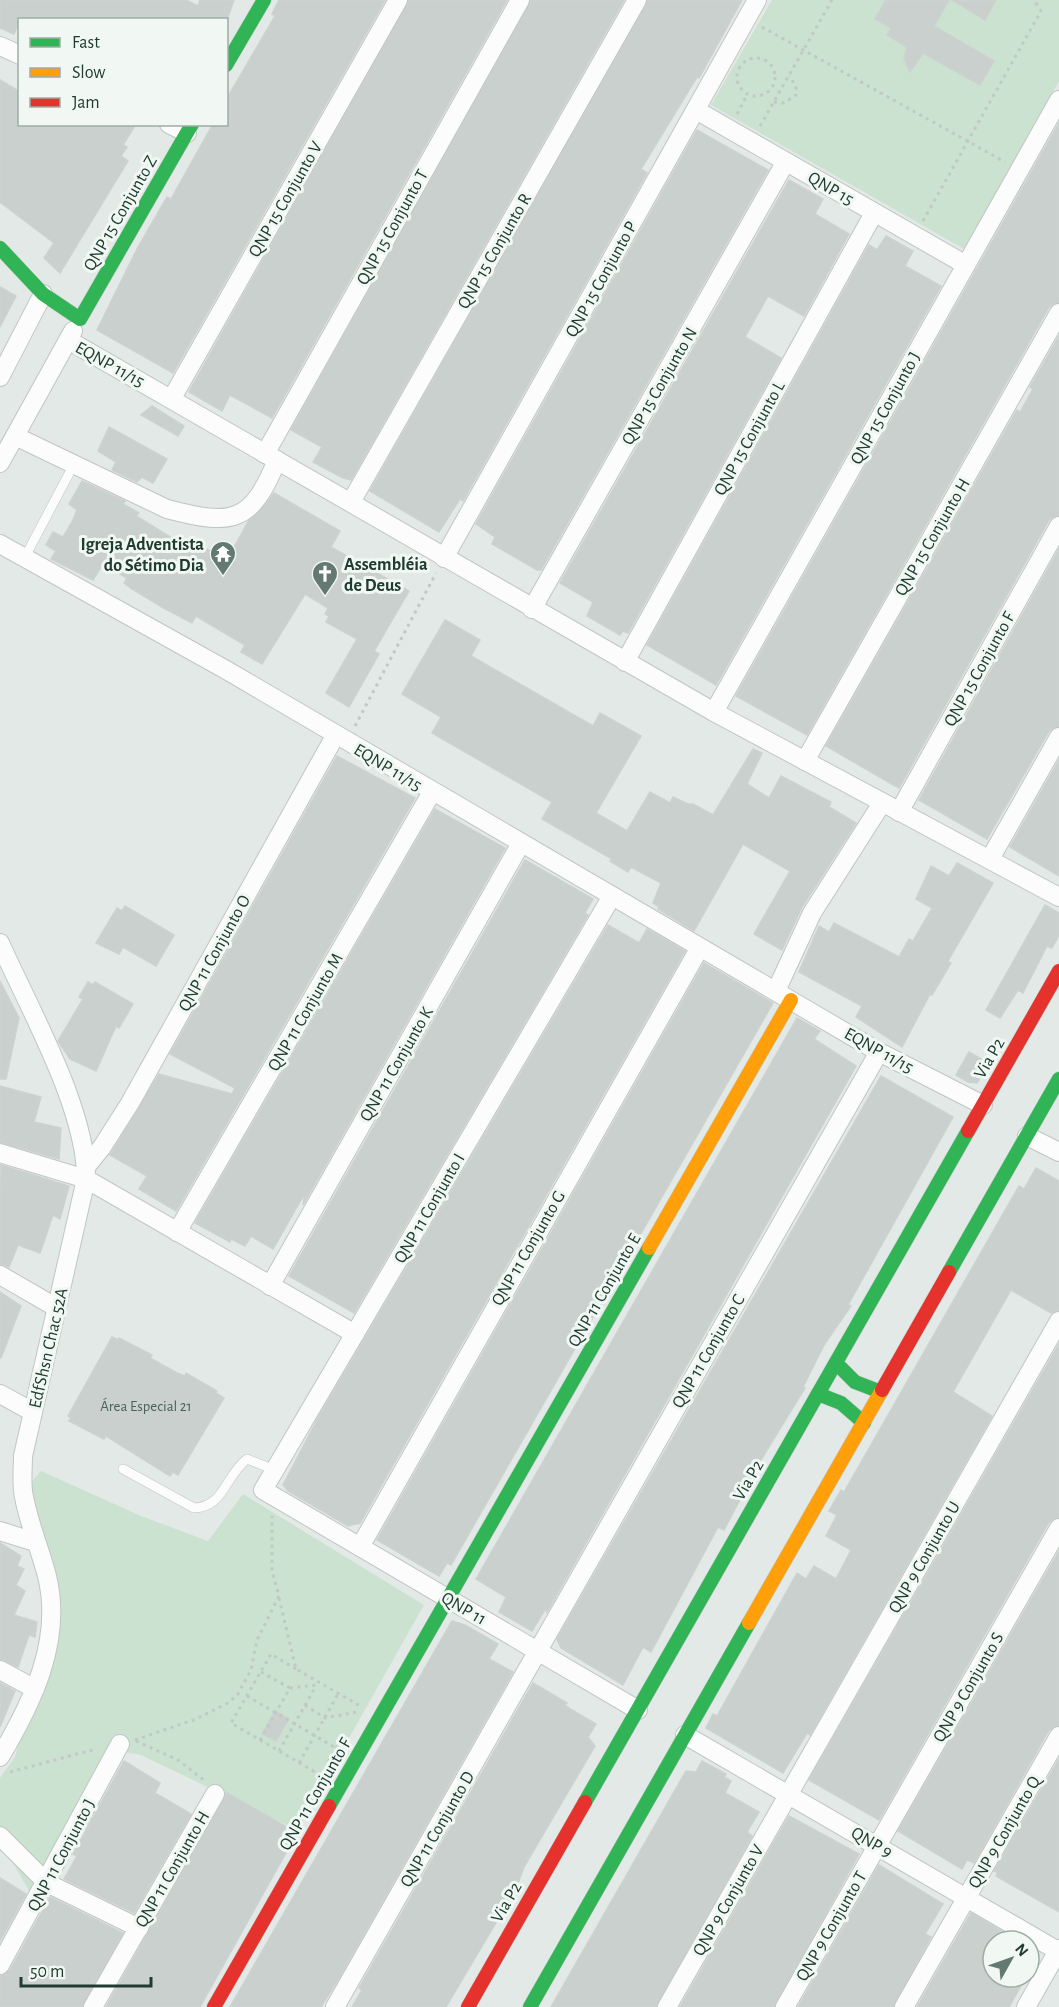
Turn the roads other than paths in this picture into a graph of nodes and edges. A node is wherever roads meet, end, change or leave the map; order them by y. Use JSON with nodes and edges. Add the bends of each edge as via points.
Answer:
{"nodes":[{"id":1,"x":264,"y":0,"type":"edge"},
{"id":2,"x":398,"y":0,"type":"edge"},
{"id":3,"x":520,"y":0,"type":"edge"},
{"id":4,"x":637,"y":0,"type":"edge"},
{"id":5,"x":757,"y":0,"type":"edge"},
{"id":6,"x":0,"y":46,"type":"edge"},
{"id":7,"x":18,"y":54,"type":"edge"},
{"id":8,"x":228,"y":62,"type":"edge"},
{"id":9,"x":1058,"y":102,"type":"edge"},
{"id":10,"x":696,"y":110,"type":"junction"},
{"id":11,"x":189,"y":129,"type":"edge"},
{"id":12,"x":785,"y":163,"type":"junction"},
{"id":13,"x":874,"y":213,"type":"junction"},
{"id":14,"x":0,"y":248,"type":"edge"},
{"id":15,"x":966,"y":265,"type":"junction"},
{"id":16,"x":43,"y":294,"type":"junction"},
{"id":17,"x":1059,"y":313,"type":"edge"},
{"id":18,"x":80,"y":319,"type":"junction"},
{"id":19,"x":68,"y":340,"type":"junction"},
{"id":20,"x":0,"y":377,"type":"edge"},
{"id":21,"x":172,"y":398,"type":"junction"},
{"id":22,"x":15,"y":436,"type":"junction"},
{"id":23,"x":271,"y":457,"type":"junction"},
{"id":24,"x":0,"y":463,"type":"edge"},
{"id":25,"x":73,"y":466,"type":"junction"},
{"id":26,"x":351,"y":502,"type":"junction"},
{"id":27,"x":1059,"y":526,"type":"edge"},
{"id":28,"x":0,"y":544,"type":"edge"},
{"id":29,"x":25,"y":557,"type":"junction"},
{"id":30,"x":444,"y":558,"type":"junction"},
{"id":31,"x":532,"y":609,"type":"junction"},
{"id":32,"x":625,"y":662,"type":"junction"},
{"id":33,"x":714,"y":712,"type":"junction"},
{"id":34,"x":1059,"y":737,"type":"edge"},
{"id":35,"x":341,"y":739,"type":"junction"},
{"id":36,"x":805,"y":761,"type":"junction"},
{"id":37,"x":432,"y":792,"type":"junction"},
{"id":38,"x":882,"y":803,"type":"junction"},
{"id":39,"x":899,"y":812,"type":"junction"},
{"id":40,"x":522,"y":843,"type":"junction"},
{"id":41,"x":990,"y":859,"type":"junction"},
{"id":42,"x":612,"y":896,"type":"junction"},
{"id":43,"x":1059,"y":897,"type":"edge"},
{"id":44,"x":0,"y":943,"type":"edge"},
{"id":45,"x":699,"y":949,"type":"junction"},
{"id":46,"x":1059,"y":971,"type":"edge"},
{"id":47,"x":784,"y":995,"type":"junction"},
{"id":48,"x":879,"y":1052,"type":"junction"},
{"id":49,"x":1059,"y":1079,"type":"edge"},
{"id":50,"x":983,"y":1105,"type":"junction"},
{"id":51,"x":1027,"y":1136,"type":"junction"},
{"id":52,"x":1059,"y":1152,"type":"edge"},
{"id":53,"x":0,"y":1153,"type":"edge"},
{"id":54,"x":86,"y":1173,"type":"junction"},
{"id":55,"x":177,"y":1232,"type":"junction"},
{"id":56,"x":0,"y":1275,"type":"edge"},
{"id":57,"x":270,"y":1286,"type":"junction"},
{"id":58,"x":57,"y":1308,"type":"junction"},
{"id":59,"x":1059,"y":1321,"type":"edge"},
{"id":60,"x":355,"y":1334,"type":"junction"},
{"id":61,"x":836,"y":1363,"type":"junction"},
{"id":62,"x":881,"y":1392,"type":"junction"},
{"id":63,"x":0,"y":1394,"type":"edge"},
{"id":64,"x":818,"y":1394,"type":"junction"},
{"id":65,"x":33,"y":1412,"type":"junction"},
{"id":66,"x":864,"y":1423,"type":"junction"},
{"id":67,"x":123,"y":1469,"type":"dead end"},
{"id":68,"x":275,"y":1470,"type":"junction"},
{"id":69,"x":286,"y":1504,"type":"joint"},
{"id":70,"x":1059,"y":1528,"type":"edge"},
{"id":71,"x":0,"y":1531,"type":"edge"},
{"id":72,"x":35,"y":1542,"type":"junction"},
{"id":73,"x":360,"y":1547,"type":"junction"},
{"id":74,"x":448,"y":1599,"type":"junction"},
{"id":75,"x":538,"y":1651,"type":"junction"},
{"id":76,"x":0,"y":1670,"type":"edge"},
{"id":77,"x":35,"y":1689,"type":"junction"},
{"id":78,"x":638,"y":1710,"type":"junction"},
{"id":79,"x":685,"y":1735,"type":"junction"},
{"id":80,"x":1059,"y":1736,"type":"edge"},
{"id":81,"x":127,"y":1742,"type":"road end"},
{"id":82,"x":0,"y":1757,"type":"edge"},
{"id":83,"x":215,"y":1794,"type":"road end"},
{"id":84,"x":788,"y":1794,"type":"junction"},
{"id":85,"x":0,"y":1836,"type":"edge"},
{"id":86,"x":878,"y":1845,"type":"junction"},
{"id":87,"x":47,"y":1883,"type":"junction"},
{"id":88,"x":966,"y":1897,"type":"junction"},
{"id":89,"x":139,"y":1928,"type":"junction"},
{"id":90,"x":1058,"y":1950,"type":"edge"},
{"id":91,"x":0,"y":1965,"type":"edge"},
{"id":92,"x":93,"y":2007,"type":"edge"},
{"id":93,"x":214,"y":2007,"type":"edge"},
{"id":94,"x":335,"y":2007,"type":"edge"},
{"id":95,"x":468,"y":2007,"type":"edge"},
{"id":96,"x":530,"y":2007,"type":"edge"},
{"id":97,"x":667,"y":2007,"type":"edge"},
{"id":98,"x":785,"y":2007,"type":"edge"},
{"id":99,"x":904,"y":2007,"type":"edge"},
{"id":100,"x":1026,"y":2007,"type":"edge"}],
"edges":[{"from":1,"to":8,"type":"main road"},
{"from":2,"to":21,"type":"street","name":"QNP 15 Conjunto V"},
{"from":3,"to":23,"type":"street","name":"QNP 15 Conjunto T"},
{"from":4,"to":26,"type":"street","name":"QNP 15 Conjunto R"},
{"from":5,"to":10,"type":"street","name":"QNP 15 Conjunto P"},
{"from":6,"to":7,"type":"street"},
{"from":9,"to":15,"type":"street","name":"QNP 15 Conjunto J"},
{"from":10,"to":12,"type":"street","name":"QNP 15"},
{"from":10,"to":30,"type":"street","name":"QNP 15 Conjunto P"},
{"from":11,"to":18,"type":"main road","name":"QNP 15 Conjunto Z"},
{"from":12,"to":13,"type":"street","name":"QNP 15"},
{"from":12,"to":31,"type":"street","name":"QNP 15 Conjunto N"},
{"from":13,"to":15,"type":"street","name":"QNP 15"},
{"from":13,"to":32,"type":"street","name":"QNP 15 Conjunto L"},
{"from":14,"to":16,"type":"main road"},
{"from":15,"to":33,"type":"street","name":"QNP 15 Conjunto J"},
{"from":16,"to":18,"type":"main road"},
{"from":16,"to":20,"type":"street"},
{"from":17,"to":36,"type":"street","name":"QNP 15 Conjunto H"},
{"from":18,"to":19,"type":"street"},
{"from":19,"to":21,"type":"street","name":"EQNP 11/15"},
{"from":19,"to":22,"type":"street"},
{"from":21,"to":23,"type":"street","name":"EQNP 11/15"},
{"from":22,"to":24,"type":"street"},
{"from":22,"to":25,"type":"street"},
{"from":23,"to":25,"type":"street","via":[[259,499],[235,516],[188,515],[167,510]]},
{"from":23,"to":26,"type":"street","name":"EQNP 11/15"},
{"from":25,"to":29,"type":"lane"},
{"from":26,"to":30,"type":"street","name":"EQNP 11/15"},
{"from":27,"to":39,"type":"street","name":"QNP 15 Conjunto F"},
{"from":28,"to":29,"type":"street","name":"EQNP 11/15"},
{"from":29,"to":35,"type":"street","name":"EQNP 11/15"},
{"from":30,"to":31,"type":"street","name":"EQNP 11/15"},
{"from":31,"to":32,"type":"street","name":"EQNP 11/15"},
{"from":32,"to":33,"type":"street","name":"EQNP 11/15"},
{"from":33,"to":36,"type":"street","name":"EQNP 11/15"},
{"from":34,"to":41,"type":"street"},
{"from":35,"to":37,"type":"street","name":"EQNP 11/15"},
{"from":35,"to":54,"type":"street","name":"QNP 11 Conjunto O"},
{"from":36,"to":38,"type":"street","name":"EQNP 11/15"},
{"from":37,"to":40,"type":"street","name":"EQNP 11/15"},
{"from":37,"to":55,"type":"street","name":"QNP 11 Conjunto M"},
{"from":38,"to":39,"type":"street","name":"EQNP 11/15"},
{"from":38,"to":47,"type":"street","via":[[812,913]]},
{"from":39,"to":41,"type":"street","name":"EQNP 11/15"},
{"from":40,"to":42,"type":"street","name":"EQNP 11/15"},
{"from":40,"to":57,"type":"street","name":"QNP 11 Conjunto K"},
{"from":41,"to":43,"type":"street","name":"EQNP 11/15"},
{"from":42,"to":45,"type":"street","name":"EQNP 11/15"},
{"from":42,"to":60,"type":"street","name":"QNP 11 Conjunto I"},
{"from":44,"to":54,"type":"street","name":"EdfShsn Chac 52A","via":[[75,1114],[86,1152]]},
{"from":45,"to":47,"type":"street","name":"EQNP 11/15"},
{"from":45,"to":73,"type":"street","name":"QNP 11 Conjunto G"},
{"from":46,"to":50,"type":"main road","name":"Via P2"},
{"from":47,"to":48,"type":"street","name":"EQNP 11/15"},
{"from":47,"to":74,"type":"main road","name":"QNP 11 Conjunto E"},
{"from":48,"to":50,"type":"street","name":"EQNP 11/15"},
{"from":48,"to":75,"type":"street","name":"QNP 11 Conjunto C"},
{"from":49,"to":51,"type":"main road"},
{"from":50,"to":61,"type":"main road","name":"Via P2"},
{"from":51,"to":52,"type":"street"},
{"from":51,"to":62,"type":"main road"},
{"from":53,"to":54,"type":"street"},
{"from":54,"to":55,"type":"street"},
{"from":54,"to":58,"type":"street","name":"EdfShsn Chac 52A"},
{"from":55,"to":57,"type":"street"},
{"from":56,"to":58,"type":"street"},
{"from":57,"to":60,"type":"street"},
{"from":58,"to":65,"type":"street","name":"EdfShsn Chac 52A"},
{"from":59,"to":84,"type":"street","name":"QNP 9 Conjunto U"},
{"from":60,"to":68,"type":"street","name":"QNP 11 Conjunto I"},
{"from":61,"to":62,"type":"main road","via":[[846,1377]]},
{"from":61,"to":64,"type":"main road","name":"Via P2"},
{"from":62,"to":66,"type":"main road"},
{"from":63,"to":65,"type":"street"},
{"from":64,"to":66,"type":"main road","via":[[841,1403]]},
{"from":64,"to":78,"type":"main road","name":"Via P2"},
{"from":65,"to":72,"type":"street","name":"EdfShsn Chac 52A","via":[[23,1456],[23,1495]]},
{"from":66,"to":79,"type":"main road"},
{"from":67,"to":68,"type":"lane","via":[[194,1508],[207,1508],[216,1500],[237,1467],[247,1459]]},
{"from":68,"to":69,"type":"street","name":"QNP 11 Conjunto I","via":[[262,1491]]},
{"from":69,"to":73,"type":"street","name":"QNP 11"},
{"from":70,"to":86,"type":"street","name":"QNP 9 Conjunto S"},
{"from":71,"to":72,"type":"street"},
{"from":72,"to":77,"type":"street","name":"EdfShsn Chac 52A","via":[[47,1576],[51,1607],[50,1645]]},
{"from":73,"to":74,"type":"street","name":"QNP 11"},
{"from":74,"to":75,"type":"street","name":"QNP 11"},
{"from":74,"to":93,"type":"main road","name":"QNP 11 Conjunto F"},
{"from":75,"to":78,"type":"street","name":"QNP 11"},
{"from":75,"to":94,"type":"street","name":"QNP 11 Conjunto D"},
{"from":76,"to":77,"type":"street"},
{"from":77,"to":82,"type":"street","name":"EdfShsn Chac 52A"},
{"from":78,"to":95,"type":"main road","name":"Via P2"},
{"from":79,"to":84,"type":"street","name":"QNP 9"},
{"from":79,"to":96,"type":"main road"},
{"from":80,"to":88,"type":"street","name":"QNP 9 Conjunto Q"},
{"from":81,"to":87,"type":"street","name":"QNP 11 Conjunto J"},
{"from":83,"to":89,"type":"street","name":"QNP 11 Conjunto H"},
{"from":84,"to":86,"type":"street","name":"QNP 9"},
{"from":84,"to":97,"type":"street","name":"QNP 9 Conjunto V"},
{"from":85,"to":87,"type":"street"},
{"from":86,"to":88,"type":"street","name":"QNP 9"},
{"from":86,"to":98,"type":"street","name":"QNP 9 Conjunto T"},
{"from":87,"to":89,"type":"street"},
{"from":87,"to":91,"type":"street","name":"QNP 11 Conjunto J"},
{"from":88,"to":90,"type":"street","name":"QNP 9"},
{"from":88,"to":99,"type":"street","name":"QNP 9 Conjunto Q"},
{"from":89,"to":92,"type":"street","name":"QNP 11 Conjunto H"},
{"from":90,"to":100,"type":"street"}]}
